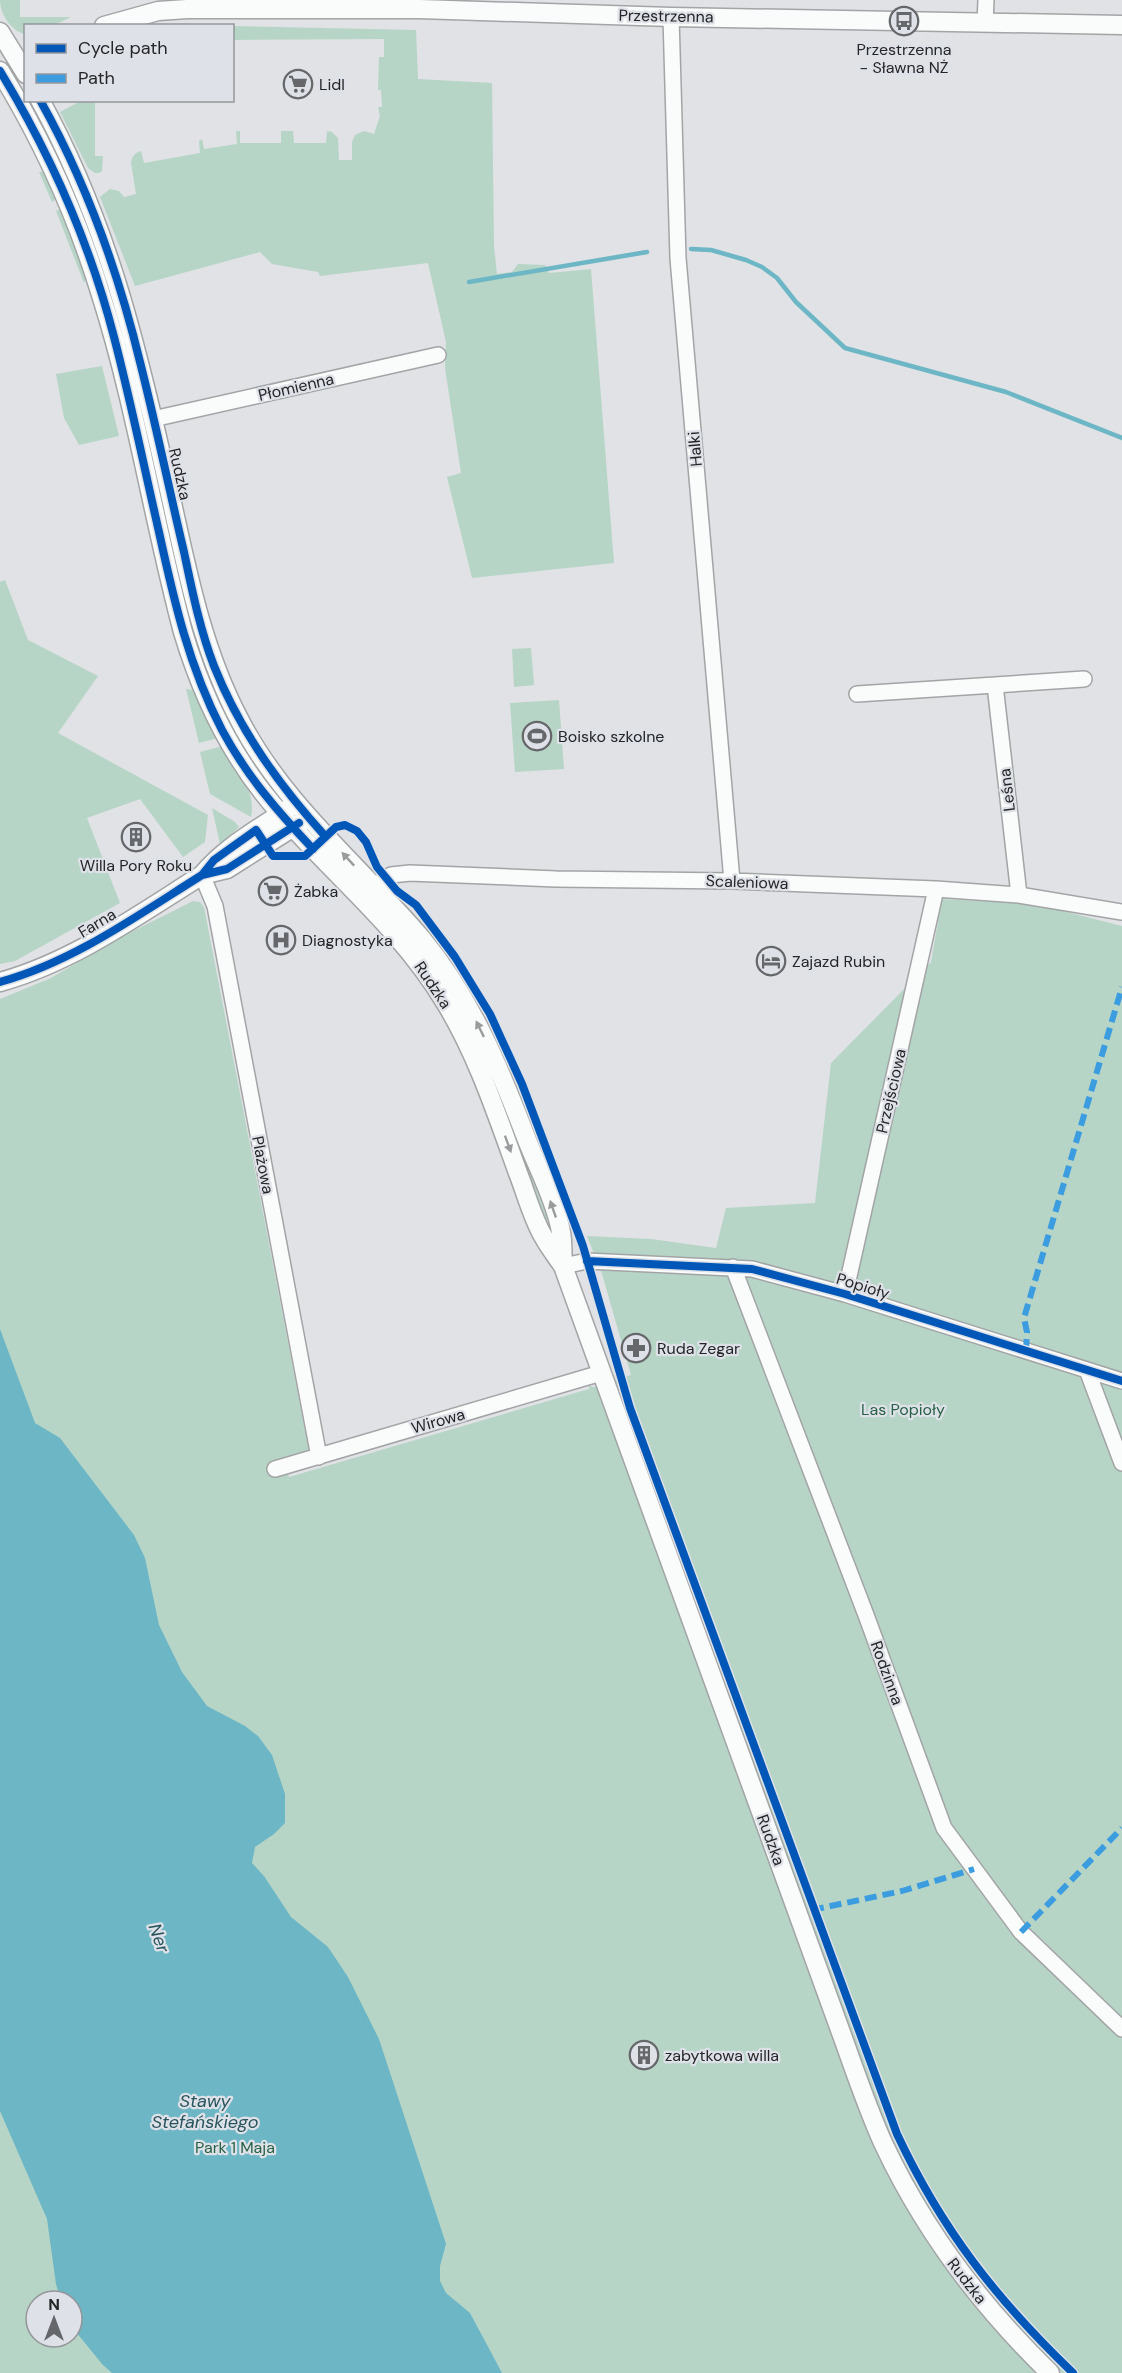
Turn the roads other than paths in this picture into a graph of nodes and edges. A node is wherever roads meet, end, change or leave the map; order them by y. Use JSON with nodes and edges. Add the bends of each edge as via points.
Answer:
{"nodes":[{"id":1,"x":986,"y":0,"type":"edge"},
{"id":2,"x":419,"y":4,"type":"edge"},
{"id":3,"x":671,"y":17,"type":"junction"},
{"id":4,"x":985,"y":23,"type":"junction"},
{"id":5,"x":111,"y":24,"type":"edge"},
{"id":6,"x":1122,"y":25,"type":"edge"},
{"id":7,"x":0,"y":32,"type":"edge"},
{"id":8,"x":1122,"y":32,"type":"edge"},
{"id":9,"x":24,"y":68,"type":"edge"},
{"id":10,"x":1,"y":73,"type":"edge"},
{"id":11,"x":41,"y":102,"type":"edge"},
{"id":12,"x":438,"y":356,"type":"dead end"},
{"id":13,"x":153,"y":419,"type":"junction"},
{"id":14,"x":1083,"y":679,"type":"dead end"},
{"id":15,"x":995,"y":685,"type":"junction"},
{"id":16,"x":857,"y":694,"type":"dead end"},
{"id":17,"x":302,"y":810,"type":"junction"},
{"id":18,"x":281,"y":814,"type":"junction"},
{"id":19,"x":293,"y":828,"type":"junction"},
{"id":20,"x":202,"y":875,"type":"junction"},
{"id":21,"x":732,"y":880,"type":"junction"},
{"id":22,"x":374,"y":886,"type":"junction"},
{"id":23,"x":936,"y":889,"type":"junction"},
{"id":24,"x":1019,"y":895,"type":"junction"},
{"id":25,"x":1122,"y":912,"type":"edge"},
{"id":26,"x":0,"y":982,"type":"edge"},
{"id":27,"x":563,"y":1266,"type":"junction"},
{"id":28,"x":733,"y":1267,"type":"junction"},
{"id":29,"x":845,"y":1294,"type":"junction"},
{"id":30,"x":1087,"y":1370,"type":"junction"},
{"id":31,"x":601,"y":1373,"type":"junction"},
{"id":32,"x":1122,"y":1381,"type":"edge"},
{"id":33,"x":319,"y":1457,"type":"junction"},
{"id":34,"x":1122,"y":1462,"type":"edge"},
{"id":35,"x":275,"y":1469,"type":"dead end"},
{"id":36,"x":1122,"y":2029,"type":"edge"},
{"id":37,"x":1050,"y":2373,"type":"edge"}],
"edges":[{"from":1,"to":4,"type":"street"},
{"from":2,"to":3,"type":"street","name":"Przestrzenna"},
{"from":2,"to":5,"type":"street","name":"Przestrzenna","via":[[187,9],[158,11]]},
{"from":3,"to":4,"type":"street","name":"Przestrzenna"},
{"from":3,"to":21,"type":"street","name":"Halki","via":[[678,258]]},
{"from":4,"to":6,"type":"street","name":"Przestrzenna"},
{"from":6,"to":8,"type":"street"},
{"from":7,"to":9,"type":"street"},
{"from":9,"to":10,"type":"street"},
{"from":10,"to":18,"type":"street","name":"Rudzka","via":[[63,191],[101,294],[176,608],[195,670],[222,730],[251,777]]},
{"from":11,"to":13,"type":"street","name":"Rudzka","via":[[106,246],[133,331]]},
{"from":12,"to":13,"type":"street","name":"Płomienna"},
{"from":13,"to":17,"type":"street","name":"Rudzka","via":[[195,603],[214,664],[264,762]]},
{"from":14,"to":15,"type":"street"},
{"from":15,"to":16,"type":"street"},
{"from":15,"to":24,"type":"street","name":"Leśna"},
{"from":17,"to":18,"type":"street","name":"Farna"},
{"from":17,"to":19,"type":"street","name":"Farna"},
{"from":22,"to":17,"type":"street","name":"Rudzka","one_way":true},
{"from":18,"to":19,"type":"street","name":"Rudzka"},
{"from":18,"to":20,"type":"street","name":"Farna","via":[[214,861]]},
{"from":19,"to":20,"type":"street","name":"Farna","via":[[227,869]]},
{"from":19,"to":27,"type":"street","name":"Rudzka","one_way":true,"via":[[391,930],[445,1002],[483,1080],[542,1235]]},
{"from":20,"to":26,"type":"street","name":"Farna","via":[[59,960]]},
{"from":20,"to":33,"type":"street","name":"Plażowa","via":[[215,906]]},
{"from":21,"to":22,"type":"street","name":"Scaleniowa","via":[[410,873],[391,875]]},
{"from":21,"to":23,"type":"street","name":"Scaleniowa"},
{"from":27,"to":22,"type":"street","name":"Rudzka","one_way":true,"via":[[561,1231],[552,1204],[477,1022],[430,950]]},
{"from":23,"to":24,"type":"street","name":"Scaleniowa"},
{"from":23,"to":29,"type":"street","name":"Przejściowa"},
{"from":24,"to":25,"type":"street","name":"Scaleniowa"},
{"from":27,"to":28,"type":"street","name":"Popioły","via":[[588,1261]]},
{"from":27,"to":31,"type":"street","name":"Rudzka"},
{"from":28,"to":29,"type":"street","name":"Popioły"},
{"from":28,"to":36,"type":"street","name":"Rodzinna","via":[[944,1828],[1021,1932]]},
{"from":29,"to":30,"type":"street","name":"Popioły"},
{"from":30,"to":32,"type":"street","name":"Popioły"},
{"from":30,"to":34,"type":"street"},
{"from":31,"to":33,"type":"street","name":"Wirowa"},
{"from":31,"to":37,"type":"street","name":"Rudzka","via":[[883,2143],[922,2217],[957,2270]]},
{"from":33,"to":35,"type":"street","name":"Wirowa"}]}
